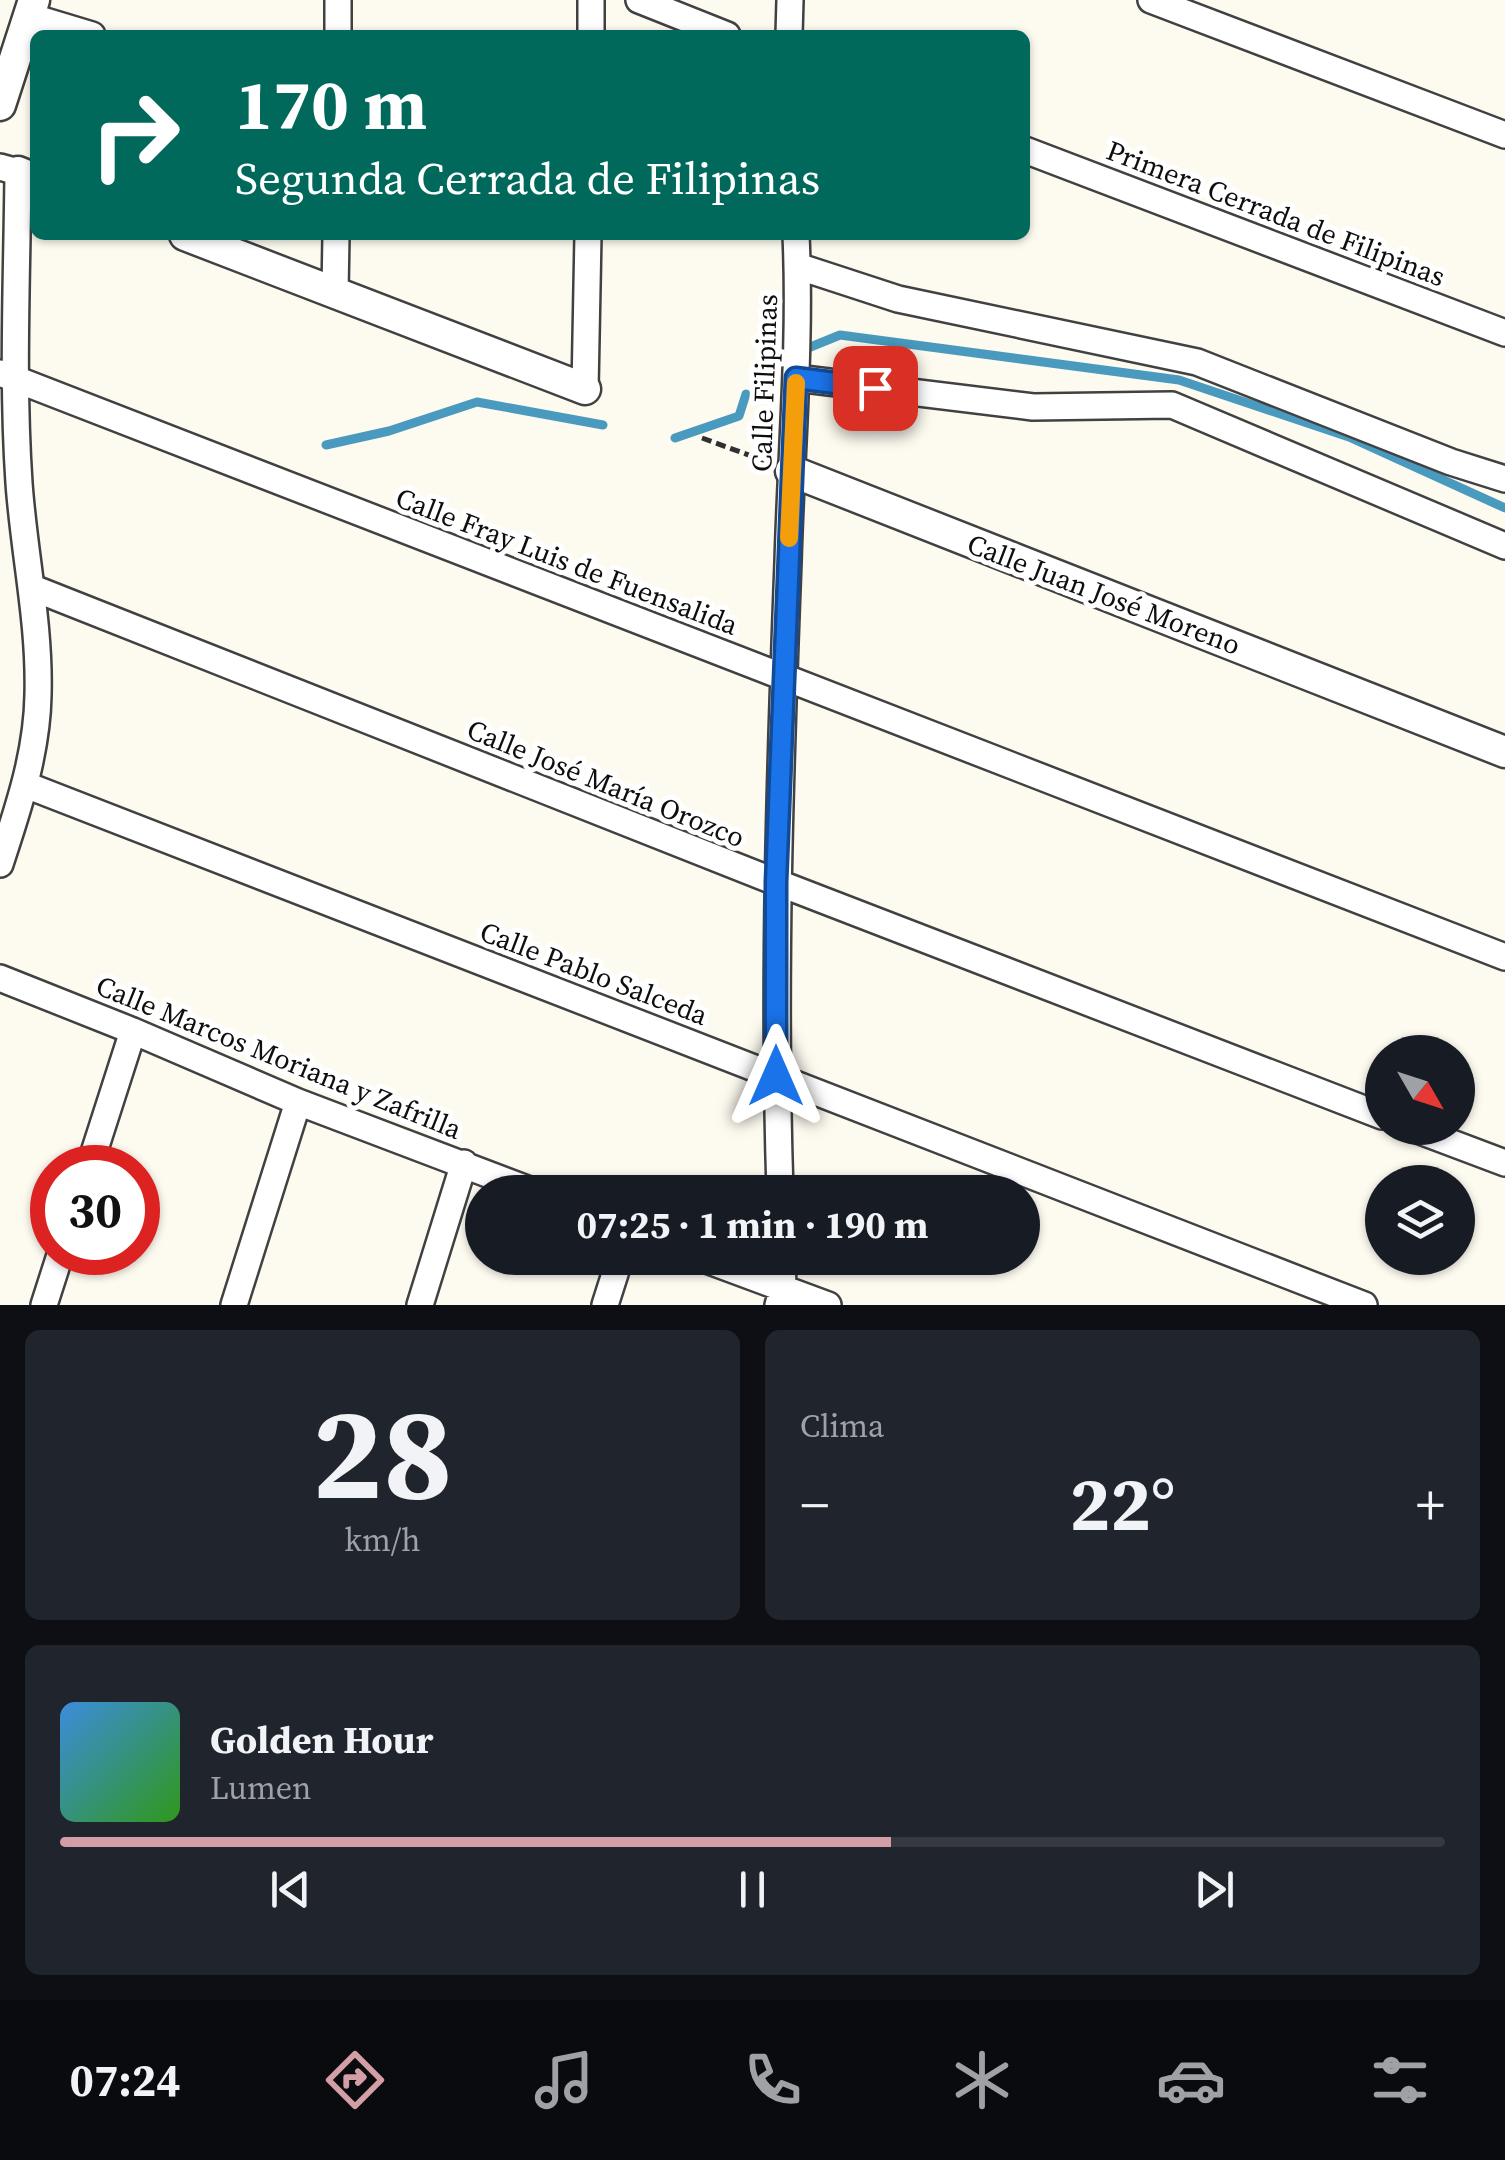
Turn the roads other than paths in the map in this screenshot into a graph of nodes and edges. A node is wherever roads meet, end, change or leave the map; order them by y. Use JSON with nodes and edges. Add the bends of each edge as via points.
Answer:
{"nodes":[{"id":1,"x":338,"y":0,"type":"edge"},
{"id":2,"x":591,"y":0,"type":"edge"},
{"id":3,"x":639,"y":0,"type":"edge"},
{"id":4,"x":790,"y":0,"type":"edge"},
{"id":5,"x":1151,"y":0,"type":"edge"},
{"id":6,"x":31,"y":8,"type":"edge"},
{"id":7,"x":81,"y":30,"type":"edge"},
{"id":8,"x":338,"y":30,"type":"edge"},
{"id":9,"x":591,"y":30,"type":"edge"},
{"id":10,"x":714,"y":30,"type":"edge"},
{"id":11,"x":789,"y":30,"type":"edge"},
{"id":12,"x":0,"y":104,"type":"edge"},
{"id":13,"x":1505,"y":135,"type":"edge"},
{"id":14,"x":1030,"y":152,"type":"edge"},
{"id":15,"x":18,"y":173,"type":"edge"},
{"id":16,"x":198,"y":240,"type":"edge"},
{"id":17,"x":336,"y":240,"type":"edge"},
{"id":18,"x":588,"y":240,"type":"edge"},
{"id":19,"x":796,"y":240,"type":"edge"},
{"id":20,"x":797,"y":266,"type":"junction"},
{"id":21,"x":335,"y":292,"type":"junction"},
{"id":22,"x":1505,"y":333,"type":"edge"},
{"id":23,"x":8,"y":376,"type":"edge"},
{"id":24,"x":796,"y":378,"type":"junction"},
{"id":25,"x":584,"y":389,"type":"joint"},
{"id":26,"x":791,"y":471,"type":"junction"},
{"id":27,"x":1505,"y":479,"type":"edge"},
{"id":28,"x":10,"y":485,"type":"edge"},
{"id":29,"x":1505,"y":546,"type":"edge"},
{"id":30,"x":33,"y":588,"type":"junction"},
{"id":31,"x":784,"y":677,"type":"junction"},
{"id":32,"x":1505,"y":752,"type":"edge"},
{"id":33,"x":26,"y":785,"type":"junction"},
{"id":34,"x":0,"y":864,"type":"edge"},
{"id":35,"x":776,"y":882,"type":"junction"},
{"id":36,"x":1505,"y":957,"type":"edge"},
{"id":37,"x":0,"y":978,"type":"edge"},
{"id":38,"x":133,"y":1030,"type":"junction"},
{"id":39,"x":776,"y":1076,"type":"junction"},
{"id":40,"x":298,"y":1102,"type":"junction"},
{"id":41,"x":1365,"y":1109,"type":"edge"},
{"id":42,"x":96,"y":1145,"type":"edge"},
{"id":43,"x":1456,"y":1145,"type":"edge"},
{"id":44,"x":464,"y":1163,"type":"junction"},
{"id":45,"x":1505,"y":1164,"type":"edge"},
{"id":46,"x":493,"y":1175,"type":"edge"},
{"id":47,"x":779,"y":1175,"type":"edge"},
{"id":48,"x":54,"y":1275,"type":"edge"},
{"id":49,"x":615,"y":1275,"type":"edge"},
{"id":50,"x":736,"y":1275,"type":"edge"},
{"id":51,"x":781,"y":1296,"type":"edge"},
{"id":52,"x":44,"y":1305,"type":"edge"},
{"id":53,"x":234,"y":1305,"type":"edge"},
{"id":54,"x":420,"y":1305,"type":"edge"},
{"id":55,"x":605,"y":1305,"type":"edge"},
{"id":56,"x":828,"y":1305,"type":"edge"},
{"id":57,"x":1364,"y":1305,"type":"edge"}],
"edges":[{"from":1,"to":8,"type":"street"},
{"from":2,"to":9,"type":"street"},
{"from":3,"to":10,"type":"street"},
{"from":4,"to":11,"type":"street"},
{"from":5,"to":13,"type":"street"},
{"from":6,"to":7,"type":"street"},
{"from":6,"to":12,"type":"street"},
{"from":14,"to":22,"type":"street","name":"Primera Cerrada de Filipinas"},
{"from":15,"to":23,"type":"street"},
{"from":16,"to":21,"type":"street"},
{"from":17,"to":21,"type":"street"},
{"from":18,"to":25,"type":"street"},
{"from":19,"to":20,"type":"street","name":"Calle Filipinas"},
{"from":20,"to":24,"type":"street","name":"Calle Filipinas"},
{"from":20,"to":27,"type":"street","via":[[898,299],[1197,362]]},
{"from":21,"to":25,"type":"street"},
{"from":23,"to":28,"type":"street"},
{"from":23,"to":31,"type":"street","name":"Calle Fray Luis de Fuensalida"},
{"from":24,"to":26,"type":"street","name":"Calle Filipinas"},
{"from":24,"to":29,"type":"street","via":[[1033,407],[1172,405]]},
{"from":26,"to":31,"type":"street","name":"Calle Filipinas"},
{"from":26,"to":32,"type":"street","name":"Calle Juan José Moreno"},
{"from":28,"to":30,"type":"street"},
{"from":30,"to":33,"type":"street","via":[[38,696]]},
{"from":30,"to":35,"type":"street","name":"Calle José María Orozco"},
{"from":31,"to":35,"type":"street","name":"Calle Filipinas"},
{"from":31,"to":36,"type":"street","name":"Calle Fray Luis de Fuensalida"},
{"from":33,"to":34,"type":"street"},
{"from":33,"to":39,"type":"street","name":"Calle Pablo Salceda"},
{"from":35,"to":39,"type":"street","name":"Calle Filipinas"},
{"from":35,"to":41,"type":"street","name":"Calle José María Orozco"},
{"from":37,"to":38,"type":"street","name":"Calle Marcos Moriana y Zafrilla"},
{"from":38,"to":40,"type":"street","name":"Calle Marcos Moriana y Zafrilla"},
{"from":38,"to":42,"type":"street"},
{"from":39,"to":47,"type":"street","name":"Calle Filipinas"},
{"from":39,"to":57,"type":"street","name":"Calle Pablo Salceda"},
{"from":40,"to":44,"type":"street","name":"Calle Marcos Moriana y Zafrilla"},
{"from":40,"to":53,"type":"street"},
{"from":43,"to":45,"type":"street"},
{"from":44,"to":46,"type":"street","name":"Calle Marcos Moriana y Zafrilla"},
{"from":44,"to":54,"type":"street"},
{"from":48,"to":52,"type":"street"},
{"from":49,"to":55,"type":"street"},
{"from":50,"to":51,"type":"street"},
{"from":51,"to":56,"type":"street"}]}
